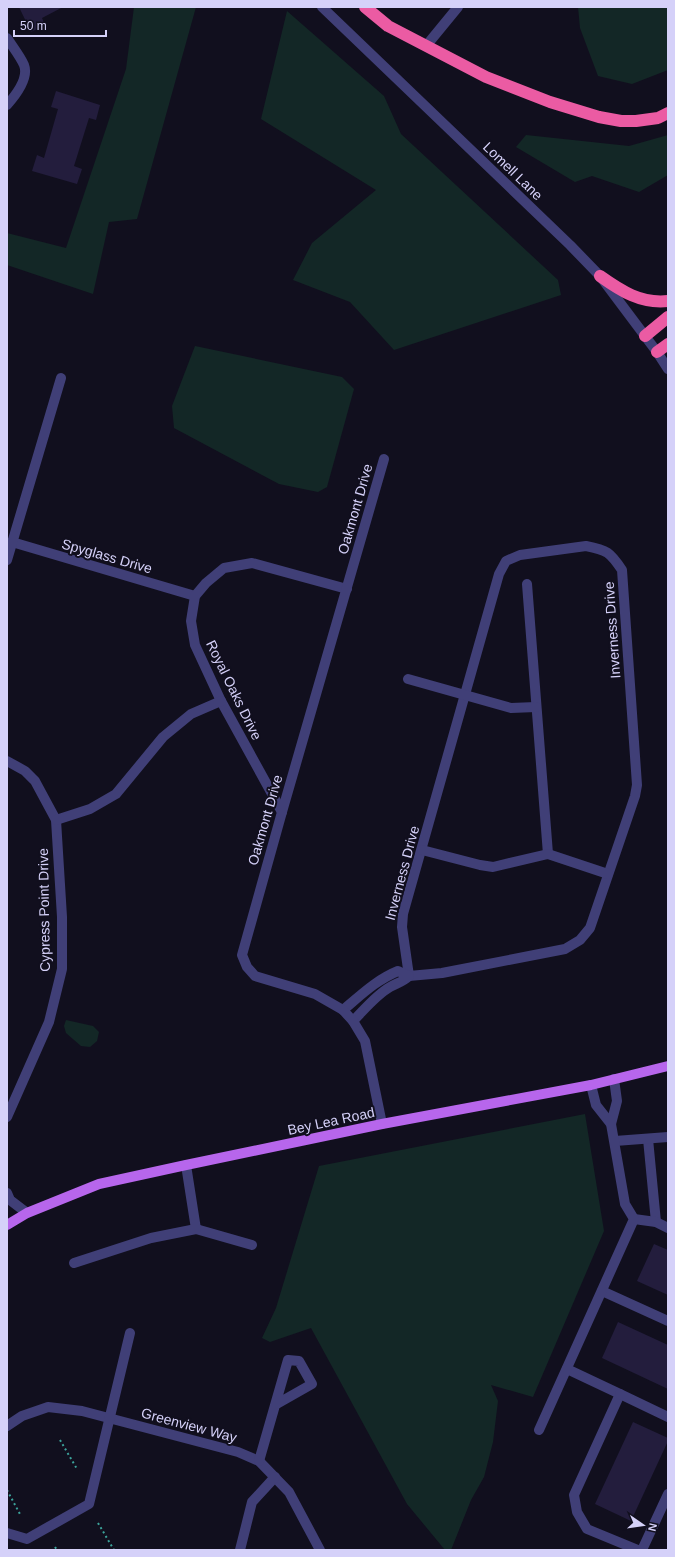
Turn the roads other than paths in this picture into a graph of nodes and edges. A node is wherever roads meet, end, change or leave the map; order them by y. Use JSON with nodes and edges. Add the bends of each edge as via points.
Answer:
{"nodes":[{"id":1,"x":322,"y":7,"type":"edge"},
{"id":2,"x":365,"y":7,"type":"edge"},
{"id":3,"x":458,"y":7,"type":"edge"},
{"id":4,"x":7,"y":38,"type":"edge"},
{"id":5,"x":426,"y":46,"type":"junction"},
{"id":6,"x":7,"y":105,"type":"edge"},
{"id":7,"x":668,"y":113,"type":"edge"},
{"id":8,"x":600,"y":276,"type":"junction"},
{"id":9,"x":668,"y":301,"type":"edge"},
{"id":10,"x":668,"y":317,"type":"edge"},
{"id":11,"x":645,"y":336,"type":"junction"},
{"id":12,"x":668,"y":344,"type":"edge"},
{"id":13,"x":657,"y":352,"type":"junction"},
{"id":14,"x":668,"y":369,"type":"edge"},
{"id":15,"x":60,"y":378,"type":"dead end"},
{"id":16,"x":384,"y":459,"type":"dead end"},
{"id":17,"x":12,"y":542,"type":"junction"},
{"id":18,"x":7,"y":560,"type":"edge"},
{"id":19,"x":528,"y":584,"type":"dead end"},
{"id":20,"x":347,"y":589,"type":"junction"},
{"id":21,"x":195,"y":596,"type":"junction"},
{"id":22,"x":408,"y":679,"type":"dead end"},
{"id":23,"x":466,"y":695,"type":"junction"},
{"id":24,"x":221,"y":701,"type":"junction"},
{"id":25,"x":536,"y":706,"type":"junction"},
{"id":26,"x":7,"y":762,"type":"edge"},
{"id":27,"x":282,"y":812,"type":"junction"},
{"id":28,"x":56,"y":820,"type":"junction"},
{"id":29,"x":422,"y":850,"type":"junction"},
{"id":30,"x":548,"y":854,"type":"junction"},
{"id":31,"x":608,"y":874,"type":"junction"},
{"id":32,"x":409,"y":976,"type":"junction"},
{"id":33,"x":343,"y":1010,"type":"junction"},
{"id":34,"x":353,"y":1021,"type":"junction"},
{"id":35,"x":668,"y":1066,"type":"edge"},
{"id":36,"x":614,"y":1080,"type":"junction"},
{"id":37,"x":591,"y":1084,"type":"junction"},
{"id":38,"x":7,"y":1117,"type":"edge"},
{"id":39,"x":382,"y":1124,"type":"junction"},
{"id":40,"x":611,"y":1124,"type":"junction"},
{"id":41,"x":668,"y":1137,"type":"edge"},
{"id":42,"x":648,"y":1139,"type":"junction"},
{"id":43,"x":615,"y":1141,"type":"junction"},
{"id":44,"x":186,"y":1165,"type":"junction"},
{"id":45,"x":7,"y":1193,"type":"edge"},
{"id":46,"x":27,"y":1213,"type":"junction"},
{"id":47,"x":634,"y":1219,"type":"junction"},
{"id":48,"x":656,"y":1222,"type":"junction"},
{"id":49,"x":7,"y":1225,"type":"edge"},
{"id":50,"x":668,"y":1228,"type":"edge"},
{"id":51,"x":196,"y":1230,"type":"junction"},
{"id":52,"x":252,"y":1245,"type":"dead end"},
{"id":53,"x":74,"y":1263,"type":"dead end"},
{"id":54,"x":602,"y":1291,"type":"junction"},
{"id":55,"x":668,"y":1321,"type":"edge"},
{"id":56,"x":130,"y":1333,"type":"dead end"},
{"id":57,"x":567,"y":1370,"type":"junction"},
{"id":58,"x":620,"y":1394,"type":"junction"},
{"id":59,"x":275,"y":1404,"type":"junction"},
{"id":60,"x":668,"y":1417,"type":"edge"},
{"id":61,"x":110,"y":1418,"type":"junction"},
{"id":62,"x":7,"y":1426,"type":"edge"},
{"id":63,"x":539,"y":1430,"type":"dead end"},
{"id":64,"x":259,"y":1461,"type":"junction"},
{"id":65,"x":275,"y":1477,"type":"junction"},
{"id":66,"x":668,"y":1494,"type":"edge"},
{"id":67,"x":7,"y":1534,"type":"edge"},
{"id":68,"x":240,"y":1550,"type":"edge"},
{"id":69,"x":320,"y":1550,"type":"edge"},
{"id":70,"x":638,"y":1550,"type":"edge"},
{"id":71,"x":642,"y":1550,"type":"edge"}],
"edges":[{"from":1,"to":8,"type":"street","name":"Lomell Lane"},
{"from":2,"to":5,"type":"highway","via":[[388,26]]},
{"from":3,"to":5,"type":"street"},
{"from":4,"to":6,"type":"street","via":[[25,66],[19,92]]},
{"from":5,"to":7,"type":"highway","via":[[486,77],[550,102],[599,117],[636,121],[658,118]]},
{"from":8,"to":9,"type":"highway","via":[[624,293],[643,299]]},
{"from":8,"to":11,"type":"street","name":"Lomell Lane"},
{"from":10,"to":11,"type":"highway"},
{"from":11,"to":13,"type":"street","name":"Lomell Lane"},
{"from":12,"to":13,"type":"highway"},
{"from":13,"to":14,"type":"street","name":"Lomell Lane"},
{"from":15,"to":17,"type":"street"},
{"from":16,"to":20,"type":"street","name":"Oakmont Drive"},
{"from":17,"to":18,"type":"street"},
{"from":17,"to":21,"type":"street","name":"Spyglass Drive"},
{"from":19,"to":25,"type":"street"},
{"from":20,"to":21,"type":"street","via":[[252,563],[224,568]]},
{"from":20,"to":27,"type":"street","name":"Oakmont Drive"},
{"from":21,"to":24,"type":"street","name":"Royal Oaks Drive","via":[[191,621],[195,645]]},
{"from":22,"to":23,"type":"street"},
{"from":23,"to":25,"type":"street","via":[[511,708]]},
{"from":23,"to":29,"type":"street","name":"Inverness Drive"},
{"from":23,"to":31,"type":"street","name":"Inverness Drive","via":[[499,574],[506,561],[520,555],[586,546],[601,548],[612,555],[622,570],[637,785]]},
{"from":24,"to":27,"type":"street","name":"Royal Oaks Drive"},
{"from":24,"to":28,"type":"street","via":[[191,714],[163,737],[116,794],[90,809]]},
{"from":25,"to":30,"type":"street"},
{"from":26,"to":28,"type":"street","name":"Cypress Point Drive","via":[[26,771],[35,781]]},
{"from":27,"to":33,"type":"street","name":"Oakmont Drive","via":[[242,955],[247,967],[255,976],[315,994]]},
{"from":28,"to":38,"type":"street","name":"Cypress Point Drive","via":[[62,917],[62,969],[49,1022]]},
{"from":29,"to":30,"type":"street","via":[[493,867]]},
{"from":29,"to":32,"type":"street","name":"Inverness Drive","via":[[402,927]]},
{"from":30,"to":31,"type":"street"},
{"from":31,"to":32,"type":"street","name":"Inverness Drive","via":[[590,928],[580,940],[566,949],[442,974]]},
{"from":32,"to":33,"type":"street","name":"Inverness Drive","via":[[398,971],[385,976]]},
{"from":32,"to":34,"type":"street","name":"Inverness Drive","via":[[401,983],[390,987]]},
{"from":33,"to":34,"type":"street","name":"Oakmont Drive"},
{"from":34,"to":39,"type":"street","name":"Oakmont Drive","via":[[365,1041]]},
{"from":35,"to":36,"type":"main road","name":"Bey Lea Road"},
{"from":36,"to":37,"type":"main road","name":"Bey Lea Road"},
{"from":36,"to":40,"type":"street","via":[[618,1101]]},
{"from":37,"to":39,"type":"main road","name":"Bey Lea Road"},
{"from":37,"to":40,"type":"street","via":[[596,1105]]},
{"from":39,"to":44,"type":"main road","name":"Bey Lea Road"},
{"from":40,"to":43,"type":"street"},
{"from":41,"to":42,"type":"street"},
{"from":42,"to":43,"type":"street"},
{"from":42,"to":48,"type":"street"},
{"from":43,"to":47,"type":"street","via":[[625,1204]]},
{"from":44,"to":46,"type":"main road","name":"Bey Lea Road","via":[[99,1184]]},
{"from":44,"to":51,"type":"street"},
{"from":45,"to":46,"type":"street","via":[[10,1200]]},
{"from":46,"to":49,"type":"main road","name":"Bey Lea Road"},
{"from":47,"to":48,"type":"street"},
{"from":47,"to":54,"type":"street"},
{"from":48,"to":50,"type":"street"},
{"from":51,"to":52,"type":"street"},
{"from":51,"to":53,"type":"street","via":[[151,1238]]},
{"from":54,"to":55,"type":"street"},
{"from":54,"to":57,"type":"street"},
{"from":56,"to":61,"type":"street"},
{"from":57,"to":58,"type":"street"},
{"from":57,"to":63,"type":"street"},
{"from":58,"to":60,"type":"street"},
{"from":58,"to":70,"type":"street","via":[[574,1495],[577,1512],[587,1529]]},
{"from":59,"to":59,"type":"street","via":[[288,1360],[299,1361],[312,1384]]},
{"from":59,"to":64,"type":"street"},
{"from":61,"to":62,"type":"street","name":"Greenview Way","via":[[82,1411],[48,1407],[22,1416]]},
{"from":61,"to":64,"type":"street","name":"Greenview Way","via":[[238,1452]]},
{"from":61,"to":67,"type":"street","via":[[89,1504],[26,1539]]},
{"from":64,"to":65,"type":"street","name":"Greenview Way"},
{"from":65,"to":68,"type":"street","via":[[252,1502]]},
{"from":65,"to":69,"type":"street","name":"Greenview Way","via":[[289,1492]]},
{"from":66,"to":71,"type":"street"}]}
